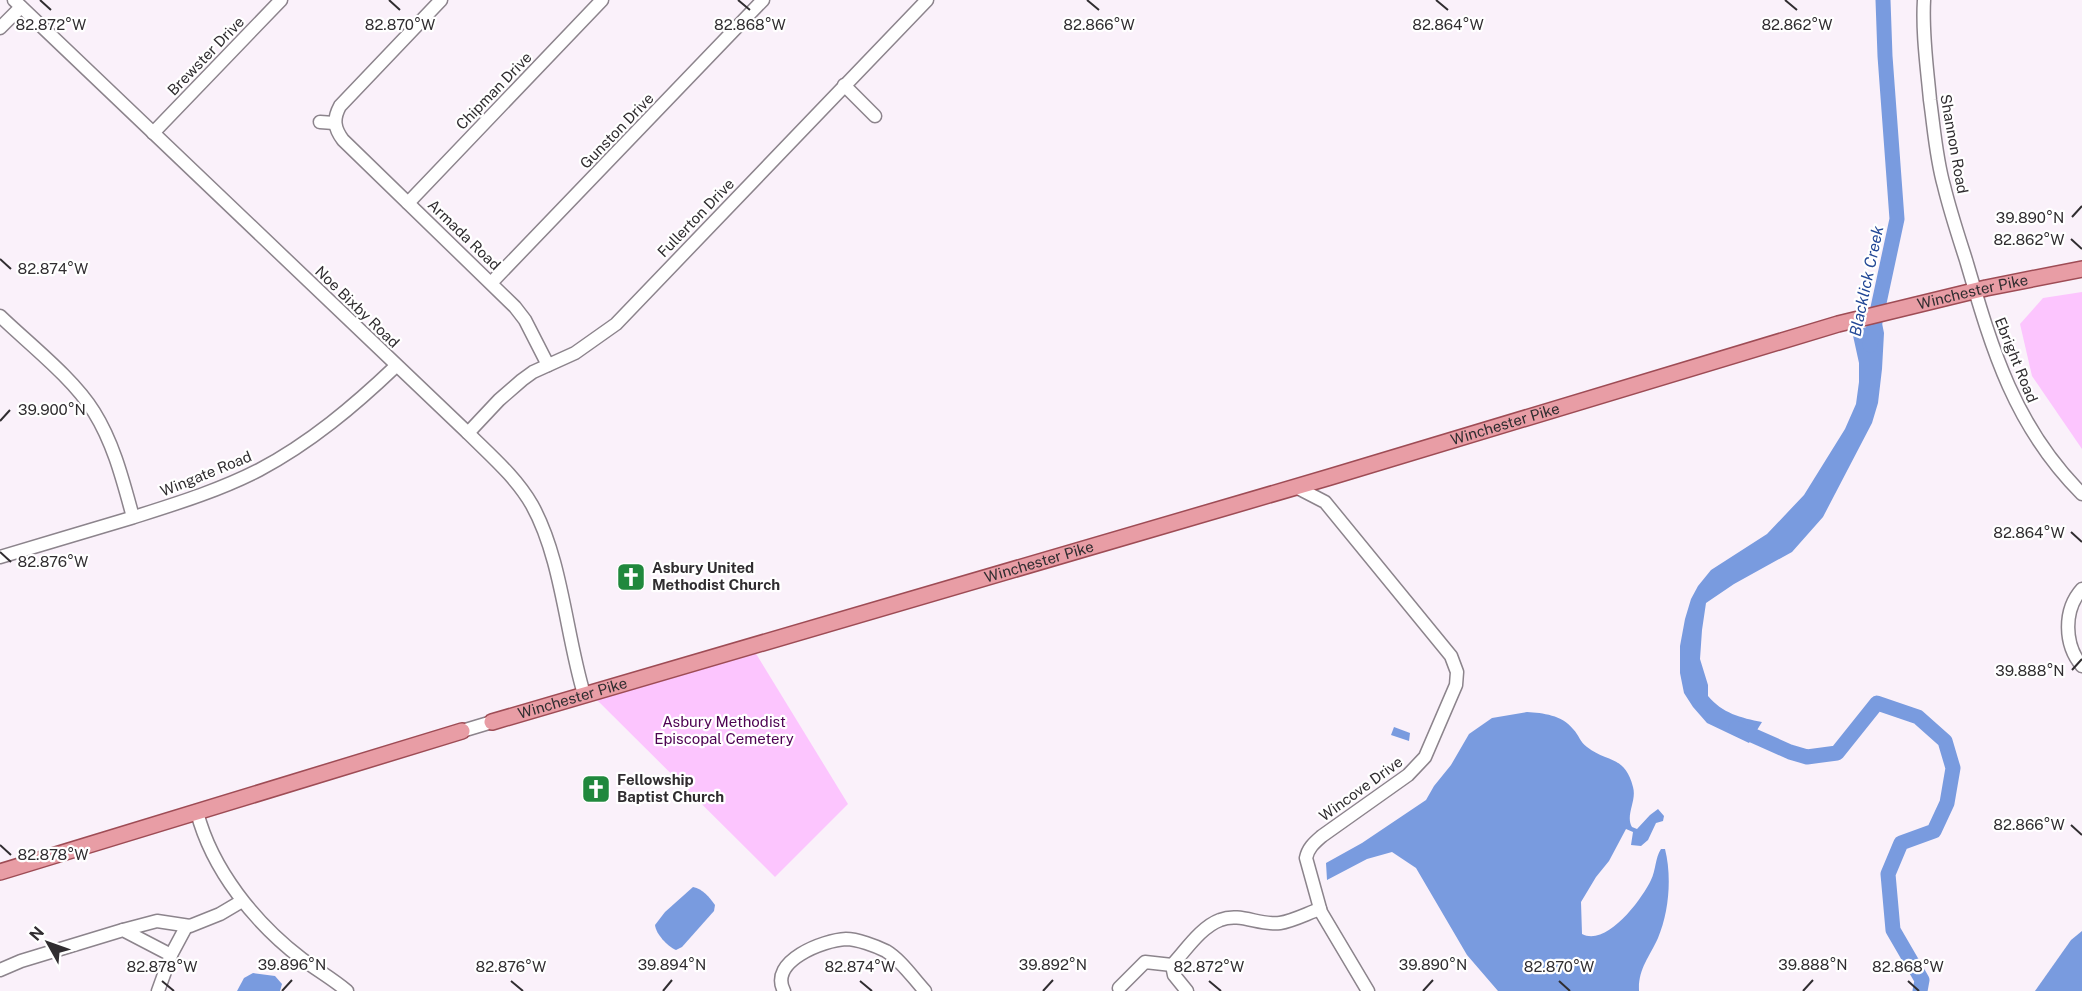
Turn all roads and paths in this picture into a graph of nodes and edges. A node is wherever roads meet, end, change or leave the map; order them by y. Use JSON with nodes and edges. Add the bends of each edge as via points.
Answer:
{"nodes":[{"id":1,"x":281,"y":0,"type":"edge"},
{"id":2,"x":441,"y":0,"type":"edge"},
{"id":3,"x":602,"y":0,"type":"edge"},
{"id":4,"x":763,"y":0,"type":"edge"},
{"id":5,"x":927,"y":0,"type":"edge"},
{"id":6,"x":1923,"y":0,"type":"edge"},
{"id":7,"x":17,"y":4,"type":"edge"},
{"id":8,"x":0,"y":28,"type":"edge"},
{"id":9,"x":844,"y":85,"type":"junction"},
{"id":10,"x":875,"y":116,"type":"dead end"},
{"id":11,"x":320,"y":122,"type":"dead end"},
{"id":12,"x":334,"y":123,"type":"junction"},
{"id":13,"x":153,"y":133,"type":"junction"},
{"id":14,"x":408,"y":202,"type":"junction"},
{"id":15,"x":2082,"y":269,"type":"edge"},
{"id":16,"x":492,"y":282,"type":"junction"},
{"id":17,"x":1975,"y":290,"type":"junction"},
{"id":18,"x":0,"y":316,"type":"edge"},
{"id":19,"x":548,"y":365,"type":"junction"},
{"id":20,"x":396,"y":366,"type":"junction"},
{"id":21,"x":468,"y":433,"type":"junction"},
{"id":22,"x":1328,"y":477,"type":"junction"},
{"id":23,"x":1296,"y":487,"type":"junction"},
{"id":24,"x":2082,"y":494,"type":"edge"},
{"id":25,"x":1324,"y":502,"type":"junction"},
{"id":26,"x":133,"y":517,"type":"junction"},
{"id":27,"x":0,"y":556,"type":"edge"},
{"id":28,"x":2082,"y":589,"type":"edge"},
{"id":29,"x":2082,"y":666,"type":"edge"},
{"id":30,"x":584,"y":694,"type":"junction"},
{"id":31,"x":492,"y":722,"type":"joint"},
{"id":32,"x":462,"y":731,"type":"joint"},
{"id":33,"x":197,"y":812,"type":"junction"},
{"id":34,"x":0,"y":872,"type":"edge"},
{"id":35,"x":242,"y":901,"type":"junction"},
{"id":36,"x":1320,"y":909,"type":"junction"},
{"id":37,"x":186,"y":927,"type":"junction"},
{"id":38,"x":123,"y":930,"type":"junction"},
{"id":39,"x":171,"y":955,"type":"junction"},
{"id":40,"x":1172,"y":965,"type":"junction"},
{"id":41,"x":0,"y":970,"type":"edge"},
{"id":42,"x":1119,"y":988,"type":"dead end"},
{"id":43,"x":158,"y":991,"type":"edge"},
{"id":44,"x":347,"y":991,"type":"edge"},
{"id":45,"x":784,"y":991,"type":"edge"},
{"id":46,"x":925,"y":991,"type":"edge"},
{"id":47,"x":1187,"y":991,"type":"edge"},
{"id":48,"x":1368,"y":991,"type":"edge"}],
"edges":[{"from":1,"to":13,"type":"street","name":"Brewster Drive"},
{"from":2,"to":12,"type":"street","via":[[340,106]]},
{"from":3,"to":14,"type":"street","name":"Chipman Drive"},
{"from":4,"to":16,"type":"street","name":"Gunston Drive"},
{"from":5,"to":9,"type":"street","name":"Fullerton Drive"},
{"from":6,"to":17,"type":"street","name":"Shannon Road","via":[[1940,172]]},
{"from":7,"to":8,"type":"street"},
{"from":7,"to":13,"type":"street","name":"Noe Bixby Road"},
{"from":9,"to":10,"type":"street"},
{"from":9,"to":19,"type":"street","name":"Fullerton Drive","via":[[616,324],[583,348]]},
{"from":11,"to":12,"type":"street"},
{"from":12,"to":14,"type":"street","name":"Armada Road","via":[[342,140]]},
{"from":13,"to":20,"type":"street","name":"Noe Bixby Road"},
{"from":14,"to":16,"type":"street","name":"Armada Road"},
{"from":15,"to":17,"type":"main road","name":"Winchester Pike"},
{"from":16,"to":19,"type":"street","name":"Armada Road","via":[[525,320]]},
{"from":17,"to":22,"type":"main road","name":"Winchester Pike","via":[[1838,324]]},
{"from":17,"to":24,"type":"street","name":"Ebright Road","via":[[2014,401],[2053,462]]},
{"from":18,"to":26,"type":"street","via":[[62,375],[93,411],[108,438]]},
{"from":19,"to":21,"type":"street","name":"Fullerton Drive","via":[[522,380]]},
{"from":20,"to":21,"type":"street","name":"Noe Bixby Road"},
{"from":20,"to":26,"type":"street","name":"Wingate Road","via":[[341,416],[268,464],[219,488]]},
{"from":21,"to":30,"type":"street","name":"Noe Bixby Road","via":[[521,489],[538,519],[551,556]]},
{"from":22,"to":23,"type":"main road","name":"Winchester Pike"},
{"from":22,"to":25,"type":"street"},
{"from":23,"to":25,"type":"street","name":"Wincove Drive"},
{"from":23,"to":30,"type":"main road","name":"Winchester Pike"},
{"from":25,"to":36,"type":"street","name":"Wincove Drive","via":[[1451,656],[1457,678],[1420,763],[1309,849],[1306,858]]},
{"from":26,"to":27,"type":"street","name":"Wingate Road"},
{"from":28,"to":29,"type":"street","via":[[2073,603],[2067,631]]},
{"from":30,"to":31,"type":"main road","name":"Winchester Pike"},
{"from":31,"to":32,"type":"street","name":"Winchester Pike"},
{"from":32,"to":33,"type":"main road","name":"Winchester Pike"},
{"from":33,"to":34,"type":"main road","name":"Winchester Pike"},
{"from":33,"to":35,"type":"street","via":[[205,837]]},
{"from":35,"to":37,"type":"street","via":[[209,920]]},
{"from":35,"to":44,"type":"street","via":[[296,954]]},
{"from":36,"to":40,"type":"street","via":[[1281,923],[1222,918]]},
{"from":36,"to":48,"type":"street","name":"Wincove Drive"},
{"from":37,"to":38,"type":"street","via":[[157,921]]},
{"from":37,"to":39,"type":"street"},
{"from":38,"to":39,"type":"street"},
{"from":38,"to":41,"type":"street"},
{"from":39,"to":43,"type":"street"},
{"from":40,"to":42,"type":"street","via":[[1145,962]]},
{"from":40,"to":47,"type":"street","via":[[1174,975]]},
{"from":45,"to":46,"type":"street","via":[[781,975],[788,963],[818,945],[849,939],[885,951]]}]}
